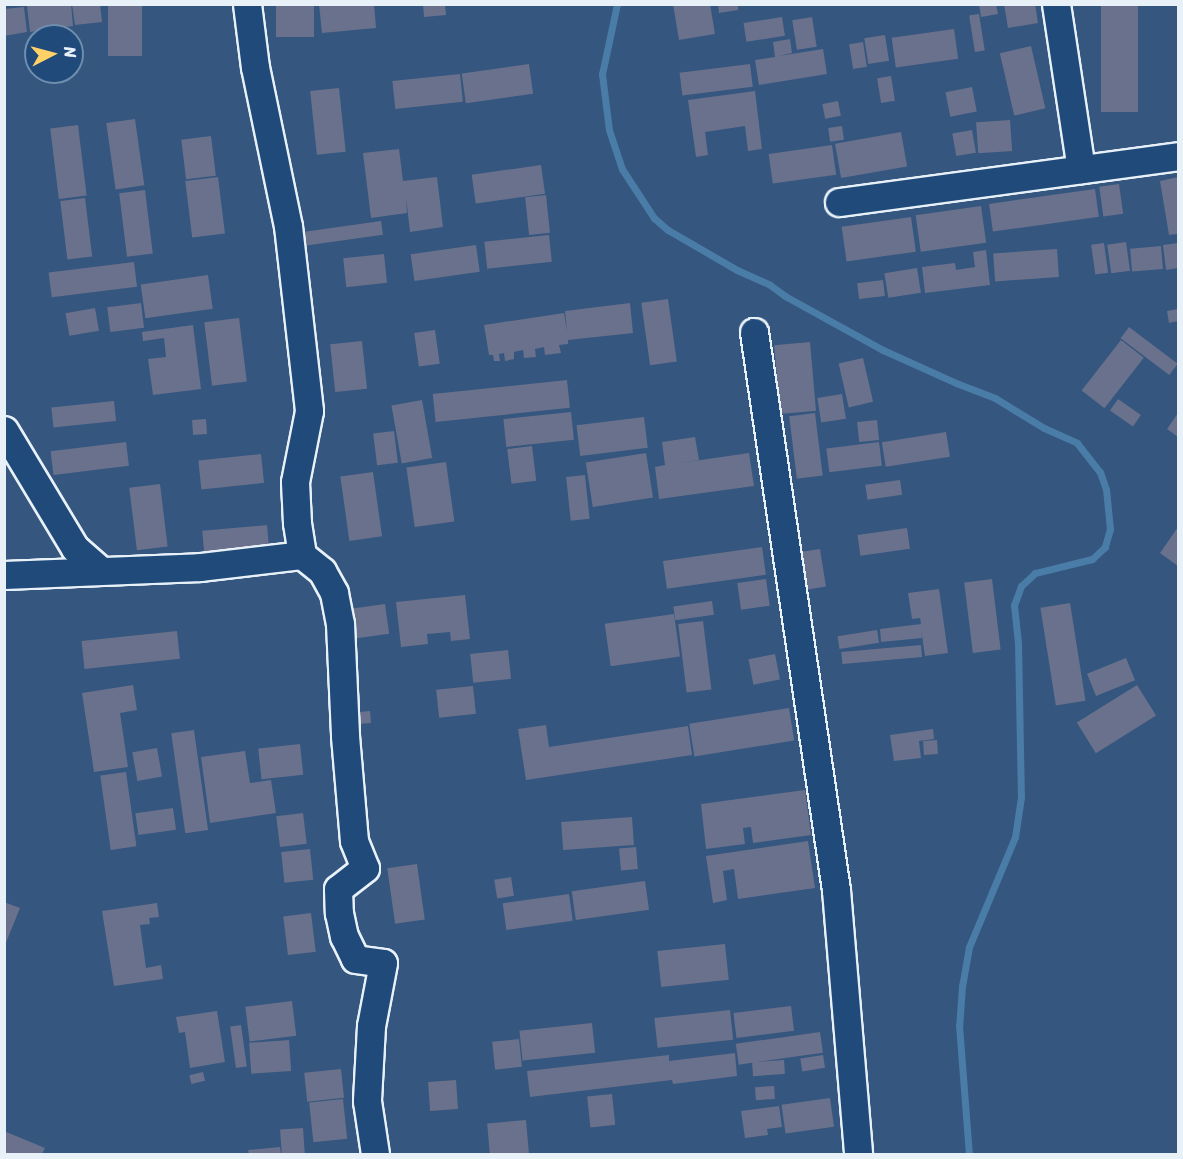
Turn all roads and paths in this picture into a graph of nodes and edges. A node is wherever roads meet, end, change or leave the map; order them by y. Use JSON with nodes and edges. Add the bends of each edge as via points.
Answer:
{"nodes":[{"id":1,"x":247,"y":4,"type":"edge"},
{"id":2,"x":1056,"y":4,"type":"edge"},
{"id":3,"x":1179,"y":156,"type":"edge"},
{"id":4,"x":1081,"y":169,"type":"junction"},
{"id":5,"x":839,"y":201,"type":"dead end"},
{"id":6,"x":754,"y":332,"type":"dead end"},
{"id":7,"x":4,"y":430,"type":"edge"},
{"id":8,"x":302,"y":555,"type":"junction"},
{"id":9,"x":99,"y":570,"type":"junction"},
{"id":10,"x":4,"y":575,"type":"edge"},
{"id":11,"x":375,"y":1155,"type":"edge"},
{"id":12,"x":858,"y":1155,"type":"edge"}],
"edges":[{"from":1,"to":8,"type":"street","via":[[255,67],[288,226],[309,411],[295,482]]},
{"from":2,"to":4,"type":"street"},
{"from":3,"to":4,"type":"street"},
{"from":4,"to":5,"type":"street"},
{"from":6,"to":12,"type":"street","via":[[836,890]]},
{"from":7,"to":9,"type":"street","via":[[75,548]]},
{"from":8,"to":9,"type":"street","via":[[200,567]]},
{"from":8,"to":11,"type":"street","via":[[322,572],[334,593],[340,624],[354,841],[365,868],[338,889],[339,913],[344,936],[356,959],[383,963],[371,1026],[367,1101]]},
{"from":9,"to":10,"type":"street"}]}
